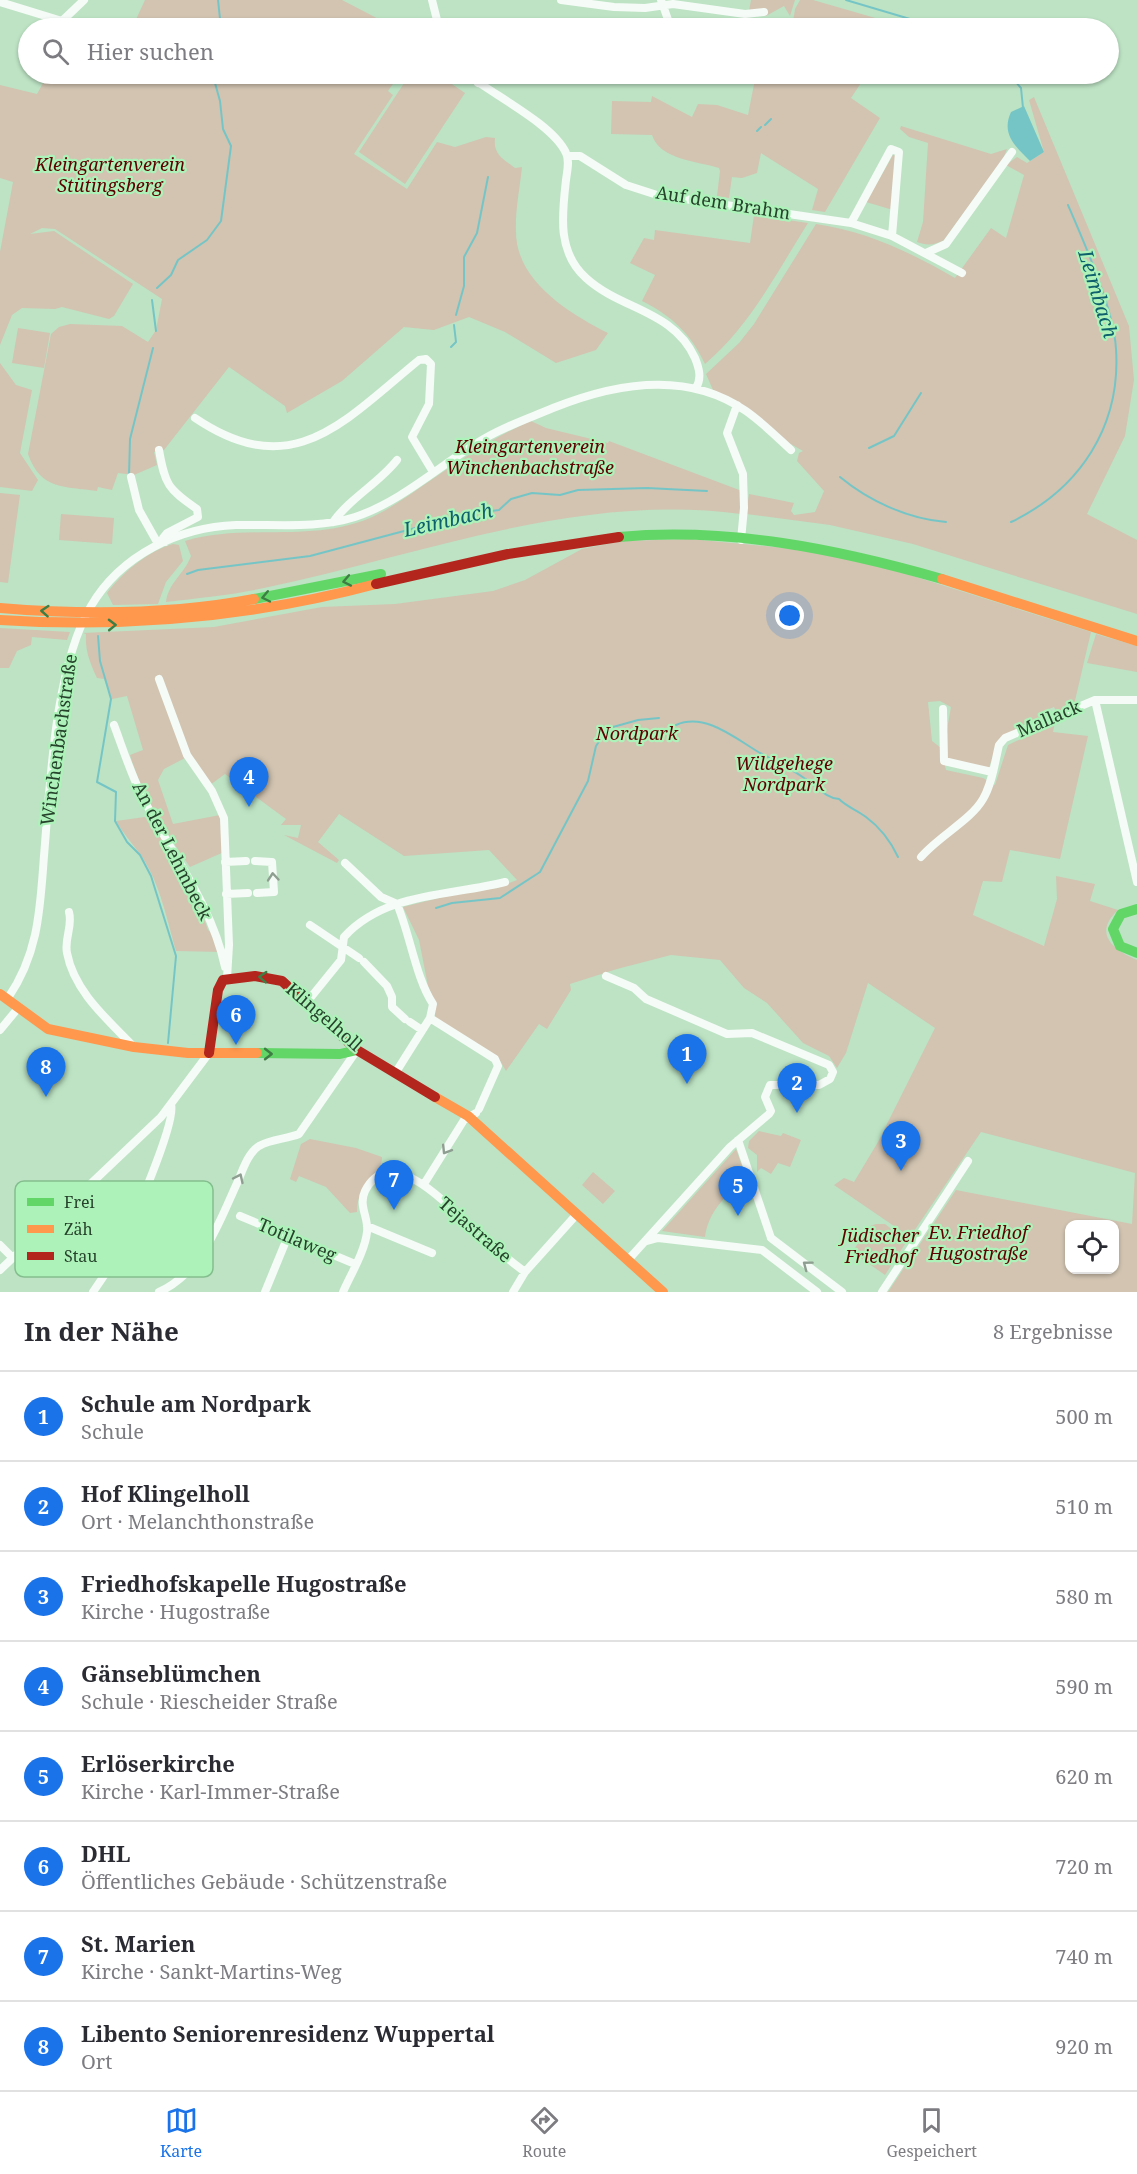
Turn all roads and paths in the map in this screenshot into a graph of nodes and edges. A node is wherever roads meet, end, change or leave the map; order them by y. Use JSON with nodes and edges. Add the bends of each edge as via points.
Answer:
{"nodes":[{"id":1,"x":84,"y":0,"type":"edge"},
{"id":2,"x":432,"y":0,"type":"edge"},
{"id":3,"x":561,"y":0,"type":"edge"},
{"id":4,"x":0,"y":2,"type":"edge"},
{"id":5,"x":662,"y":3,"type":"edge"},
{"id":6,"x":764,"y":12,"type":"dead end"},
{"id":7,"x":52,"y":18,"type":"edge"},
{"id":8,"x":65,"y":18,"type":"edge"},
{"id":9,"x":436,"y":18,"type":"edge"},
{"id":10,"x":667,"y":18,"type":"edge"},
{"id":11,"x":481,"y":84,"type":"edge"},
{"id":12,"x":1012,"y":152,"type":"dead end"},
{"id":13,"x":568,"y":156,"type":"junction"},
{"id":14,"x":851,"y":223,"type":"junction"},
{"id":15,"x":892,"y":236,"type":"junction"},
{"id":16,"x":926,"y":253,"type":"junction"},
{"id":17,"x":962,"y":273,"type":"dead end"},
{"id":18,"x":696,"y":388,"type":"junction"},
{"id":19,"x":737,"y":405,"type":"junction"},
{"id":20,"x":195,"y":418,"type":"dead end"},
{"id":21,"x":159,"y":450,"type":"dead end"},
{"id":22,"x":791,"y":450,"type":"dead end"},
{"id":23,"x":397,"y":460,"type":"dead end"},
{"id":24,"x":433,"y":472,"type":"junction"},
{"id":25,"x":131,"y":477,"type":"dead end"},
{"id":26,"x":333,"y":522,"type":"junction"},
{"id":27,"x":742,"y":535,"type":"junction"},
{"id":28,"x":165,"y":542,"type":"junction"},
{"id":29,"x":0,"y":608,"type":"edge"},
{"id":30,"x":12,"y":615,"type":"junction"},
{"id":31,"x":0,"y":620,"type":"edge"},
{"id":32,"x":1137,"y":633,"type":"edge"},
{"id":33,"x":1137,"y":641,"type":"edge"},
{"id":34,"x":159,"y":679,"type":"dead end"},
{"id":35,"x":1095,"y":700,"type":"junction"},
{"id":36,"x":1137,"y":700,"type":"edge"},
{"id":37,"x":943,"y":709,"type":"dead end"},
{"id":38,"x":114,"y":725,"type":"dead end"},
{"id":39,"x":992,"y":772,"type":"junction"},
{"id":40,"x":921,"y":857,"type":"dead end"},
{"id":41,"x":246,"y":861,"type":"dead end"},
{"id":42,"x":255,"y":861,"type":"dead end"},
{"id":43,"x":225,"y":862,"type":"junction"},
{"id":44,"x":345,"y":863,"type":"dead end"},
{"id":45,"x":505,"y":882,"type":"dead end"},
{"id":46,"x":1137,"y":882,"type":"edge"},
{"id":47,"x":257,"y":893,"type":"dead end"},
{"id":48,"x":226,"y":894,"type":"junction"},
{"id":49,"x":248,"y":894,"type":"dead end"},
{"id":50,"x":397,"y":904,"type":"junction"},
{"id":51,"x":1137,"y":909,"type":"edge"},
{"id":52,"x":69,"y":912,"type":"dead end"},
{"id":53,"x":310,"y":925,"type":"dead end"},
{"id":54,"x":343,"y":947,"type":"junction"},
{"id":55,"x":1137,"y":954,"type":"edge"},
{"id":56,"x":606,"y":976,"type":"dead end"},
{"id":57,"x":227,"y":978,"type":"junction"},
{"id":58,"x":4,"y":996,"type":"edge"},
{"id":59,"x":307,"y":1002,"type":"junction"},
{"id":60,"x":19,"y":1008,"type":"junction"},
{"id":61,"x":430,"y":1018,"type":"junction"},
{"id":62,"x":0,"y":1029,"type":"edge"},
{"id":63,"x":422,"y":1030,"type":"junction"},
{"id":64,"x":210,"y":1038,"type":"junction"},
{"id":65,"x":134,"y":1047,"type":"junction"},
{"id":66,"x":357,"y":1050,"type":"junction"},
{"id":67,"x":188,"y":1053,"type":"junction"},
{"id":68,"x":209,"y":1053,"type":"junction"},
{"id":69,"x":199,"y":1070,"type":"junction"},
{"id":70,"x":396,"y":1072,"type":"junction"},
{"id":71,"x":171,"y":1105,"type":"junction"},
{"id":72,"x":474,"y":1113,"type":"junction"},
{"id":73,"x":738,"y":1140,"type":"junction"},
{"id":74,"x":968,"y":1161,"type":"dead end"},
{"id":75,"x":92,"y":1181,"type":"edge"},
{"id":76,"x":149,"y":1181,"type":"edge"},
{"id":77,"x":424,"y":1184,"type":"junction"},
{"id":78,"x":224,"y":1210,"type":"junction"},
{"id":79,"x":577,"y":1214,"type":"junction"},
{"id":80,"x":367,"y":1226,"type":"junction"},
{"id":81,"x":213,"y":1231,"type":"edge"},
{"id":82,"x":288,"y":1236,"type":"junction"},
{"id":83,"x":771,"y":1238,"type":"junction"},
{"id":84,"x":645,"y":1241,"type":"junction"},
{"id":85,"x":0,"y":1245,"type":"edge"},
{"id":86,"x":762,"y":1250,"type":"junction"},
{"id":87,"x":432,"y":1253,"type":"dead end"},
{"id":88,"x":15,"y":1254,"type":"edge"},
{"id":89,"x":12,"y":1257,"type":"junction"},
{"id":90,"x":628,"y":1260,"type":"junction"},
{"id":91,"x":355,"y":1264,"type":"junction"},
{"id":92,"x":0,"y":1270,"type":"edge"},
{"id":93,"x":525,"y":1272,"type":"junction"},
{"id":94,"x":103,"y":1277,"type":"edge"},
{"id":95,"x":184,"y":1277,"type":"edge"},
{"id":96,"x":174,"y":1289,"type":"edge"},
{"id":97,"x":93,"y":1292,"type":"edge"},
{"id":98,"x":159,"y":1292,"type":"edge"},
{"id":99,"x":265,"y":1292,"type":"edge"},
{"id":100,"x":343,"y":1292,"type":"edge"},
{"id":101,"x":513,"y":1292,"type":"edge"},
{"id":102,"x":663,"y":1292,"type":"edge"},
{"id":103,"x":816,"y":1292,"type":"edge"},
{"id":104,"x":842,"y":1292,"type":"edge"},
{"id":105,"x":882,"y":1292,"type":"edge"}],
"edges":[{"from":1,"to":8,"type":"street"},
{"from":2,"to":9,"type":"street"},
{"from":3,"to":5,"type":"street","via":[[645,8]]},
{"from":4,"to":7,"type":"street"},
{"from":5,"to":6,"type":"street","via":[[745,14]]},
{"from":5,"to":10,"type":"street"},
{"from":11,"to":13,"type":"street","via":[[555,136]]},
{"from":12,"to":16,"type":"street","via":[[946,244]]},
{"from":13,"to":14,"type":"street","name":"Auf dem Brahm","via":[[580,156],[626,185],[657,195]]},
{"from":13,"to":18,"type":"street","via":[[562,213],[567,249],[576,266],[595,285],[662,320],[680,335],[697,363],[700,373]]},
{"from":14,"to":15,"type":"street","name":"Auf dem Brahm"},
{"from":14,"to":15,"type":"street","via":[[891,149],[899,152]]},
{"from":15,"to":16,"type":"street","name":"Auf dem Brahm"},
{"from":16,"to":17,"type":"street","name":"Auf dem Brahm"},
{"from":18,"to":19,"type":"street","name":"Winchenbachstraße"},
{"from":18,"to":24,"type":"street","name":"Winchenbachstraße","via":[[643,384],[592,393],[494,433]]},
{"from":19,"to":22,"type":"street","name":"Winchenbachstraße"},
{"from":19,"to":27,"type":"street","via":[[727,433],[743,474]]},
{"from":20,"to":24,"type":"street","via":[[224,436],[249,445],[296,445],[349,416],[419,360],[426,359],[431,364],[429,404],[412,437]]},
{"from":21,"to":28,"type":"street","via":[[167,485],[199,514],[167,533]]},
{"from":23,"to":26,"type":"street","via":[[350,500]]},
{"from":24,"to":26,"type":"street","name":"Winchenbachstraße","via":[[378,508]]},
{"from":25,"to":28,"type":"street","via":[[139,510],[157,542]]},
{"from":26,"to":28,"type":"street","name":"Winchenbachstraße","via":[[220,526]]},
{"from":27,"to":30,"type":"main road","via":[[657,535],[559,544],[310,601],[166,617],[104,613]]},
{"from":27,"to":32,"type":"main road","via":[[830,543],[890,557]]},
{"from":27,"to":33,"type":"main road","via":[[885,563]]},
{"from":28,"to":58,"type":"street","name":"Winchenbachstraße","via":[[112,578],[94,601],[75,639],[66,671],[54,762],[38,929],[23,969]]},
{"from":29,"to":30,"type":"main road"},
{"from":30,"to":31,"type":"main road"},
{"from":34,"to":43,"type":"street","via":[[187,755],[212,791],[222,814]]},
{"from":35,"to":36,"type":"street","name":"Mallack"},
{"from":35,"to":39,"type":"street","name":"Mallack","via":[[1005,738],[999,745]]},
{"from":35,"to":46,"type":"street","name":"Mallack"},
{"from":37,"to":39,"type":"street","via":[[944,761]]},
{"from":38,"to":57,"type":"street","name":"An der Lehmbeck","via":[[142,796],[193,885],[219,945]]},
{"from":39,"to":40,"type":"street","name":"Mallack","via":[[978,806]]},
{"from":41,"to":43,"type":"street"},
{"from":47,"to":42,"type":"street","one_way":true,"via":[[274,892],[272,862]]},
{"from":43,"to":48,"type":"street"},
{"from":44,"to":50,"type":"street","via":[[381,897]]},
{"from":45,"to":50,"type":"street"},
{"from":48,"to":49,"type":"street"},
{"from":48,"to":57,"type":"street","via":[[230,945]]},
{"from":50,"to":54,"type":"street","via":[[355,926],[344,937]]},
{"from":50,"to":61,"type":"street","via":[[425,991],[433,1004]]},
{"from":51,"to":55,"type":"main road","via":[[1121,914],[1113,929],[1120,946]]},
{"from":52,"to":65,"type":"street","via":[[72,922],[67,954],[83,992]]},
{"from":53,"to":54,"type":"street"},
{"from":54,"to":59,"type":"street","via":[[341,960]]},
{"from":54,"to":63,"type":"street","via":[[383,981],[391,993],[392,1007]]},
{"from":56,"to":73,"type":"street","via":[[634,988],[646,999],[727,1034],[752,1033],[832,1068],[830,1079],[819,1085],[770,1085],[765,1101],[771,1111]]},
{"from":59,"to":57,"type":"main road","name":"Klingelholl","one_way":true,"via":[[275,978]]},
{"from":57,"to":64,"type":"main road","via":[[218,990]]},
{"from":58,"to":60,"type":"main road"},
{"from":59,"to":66,"type":"main road","name":"Klingelholl"},
{"from":60,"to":62,"type":"street"},
{"from":60,"to":65,"type":"main road","via":[[48,1029]]},
{"from":61,"to":63,"type":"street"},
{"from":61,"to":72,"type":"street","via":[[495,1059],[498,1066]]},
{"from":63,"to":70,"type":"street"},
{"from":64,"to":67,"type":"main road"},
{"from":64,"to":68,"type":"main road"},
{"from":65,"to":67,"type":"main road"},
{"from":68,"to":66,"type":"main road","one_way":true,"via":[[340,1054]]},
{"from":66,"to":70,"type":"main road","name":"Klingelholl"},
{"from":78,"to":66,"type":"street","one_way":true,"via":[[250,1155],[267,1143],[299,1134]]},
{"from":67,"to":68,"type":"main road"},
{"from":67,"to":69,"type":"street"},
{"from":68,"to":69,"type":"street"},
{"from":69,"to":71,"type":"street"},
{"from":70,"to":72,"type":"main road","name":"Klingelholl"},
{"from":71,"to":75,"type":"street"},
{"from":71,"to":76,"type":"street","via":[[171,1123]]},
{"from":72,"to":77,"type":"street","one_way":true},
{"from":72,"to":79,"type":"main road","name":"Klingelholl"},
{"from":73,"to":83,"type":"street"},
{"from":73,"to":84,"type":"street"},
{"from":74,"to":105,"type":"street"},
{"from":77,"to":80,"type":"street","name":"Tejastraße","via":[[397,1173],[374,1179],[362,1202]]},
{"from":77,"to":93,"type":"street","name":"Tejastraße"},
{"from":78,"to":81,"type":"street"},
{"from":78,"to":82,"type":"street","name":"Totilaweg"},
{"from":79,"to":90,"type":"main road","name":"Klingelholl"},
{"from":79,"to":93,"type":"street"},
{"from":80,"to":87,"type":"street"},
{"from":80,"to":91,"type":"street"},
{"from":82,"to":91,"type":"street","name":"Totilaweg"},
{"from":82,"to":99,"type":"street"},
{"from":83,"to":86,"type":"street"},
{"from":104,"to":83,"type":"street","one_way":true},
{"from":84,"to":86,"type":"street","via":[[657,1238]]},
{"from":84,"to":90,"type":"street"},
{"from":85,"to":89,"type":"street"},
{"from":86,"to":103,"type":"street"},
{"from":88,"to":89,"type":"street"},
{"from":89,"to":92,"type":"street"},
{"from":90,"to":102,"type":"main road","name":"Klingelholl"},
{"from":91,"to":100,"type":"street"},
{"from":93,"to":101,"type":"street"},
{"from":94,"to":97,"type":"street"},
{"from":95,"to":96,"type":"street"},
{"from":96,"to":98,"type":"street"}]}
